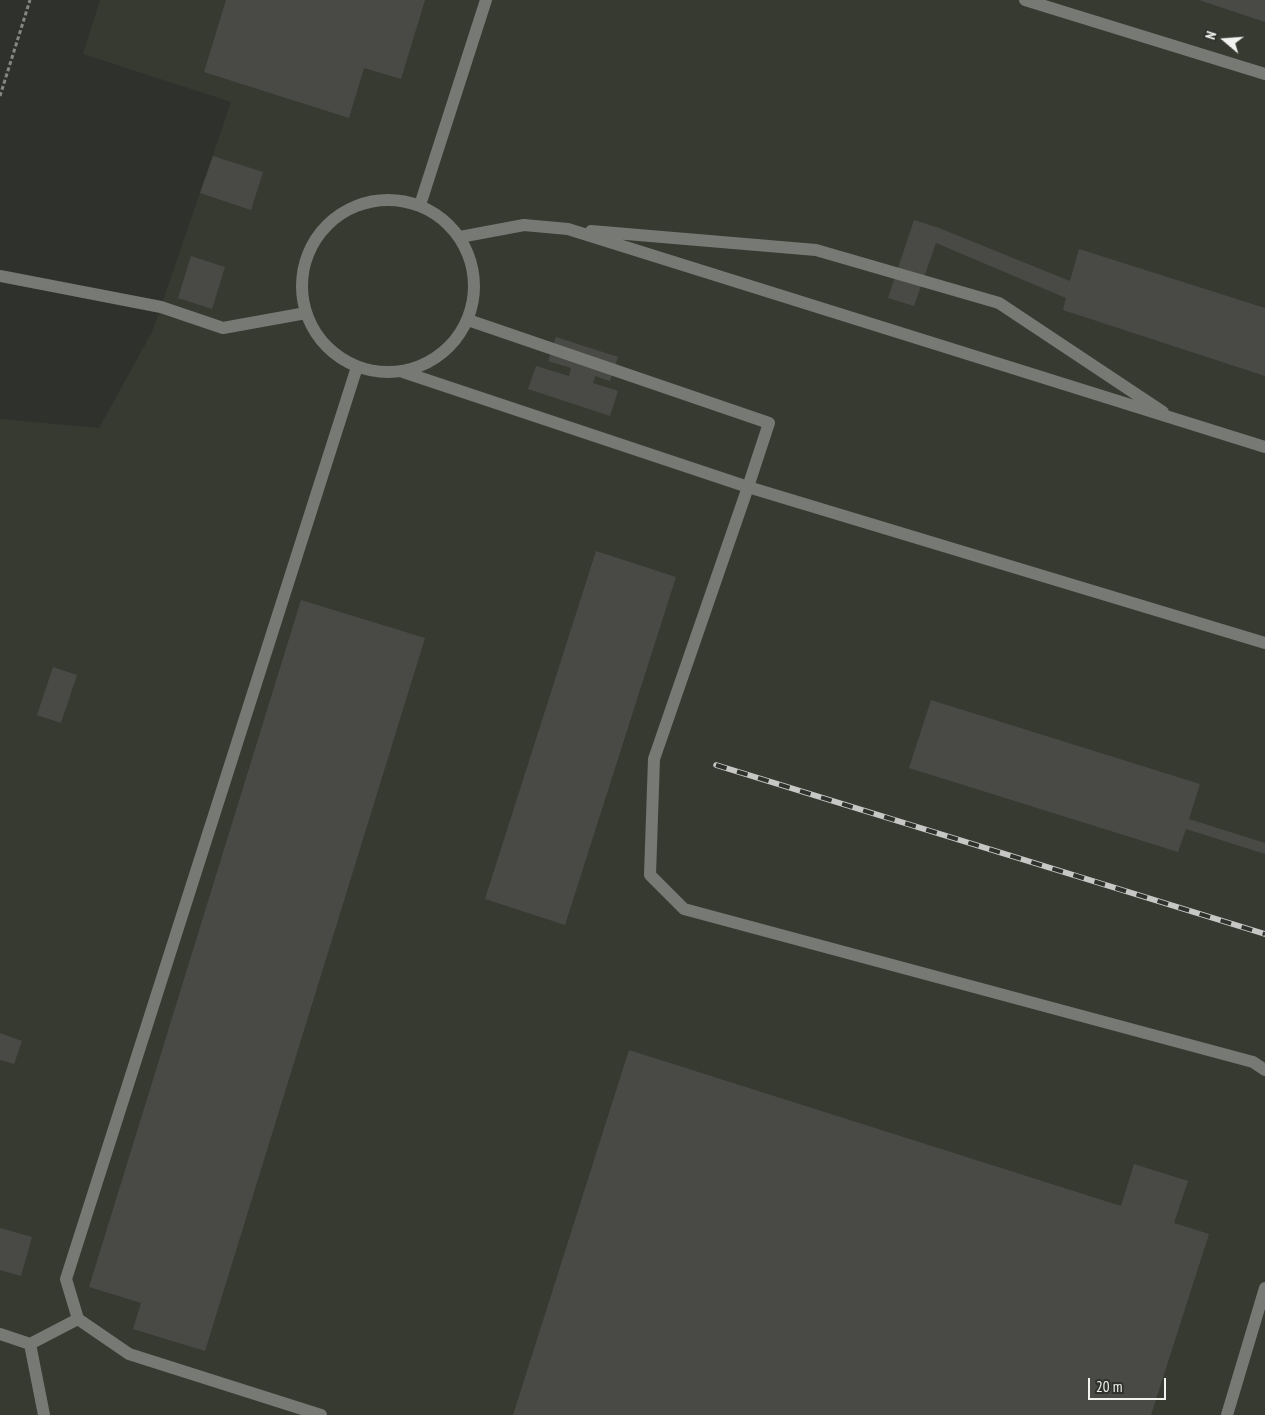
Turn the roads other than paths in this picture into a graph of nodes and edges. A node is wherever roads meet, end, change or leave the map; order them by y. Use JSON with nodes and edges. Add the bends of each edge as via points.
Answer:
{"nodes":[{"id":1,"x":486,"y":0,"type":"edge"},
{"id":2,"x":1025,"y":0,"type":"edge"},
{"id":3,"x":1265,"y":74,"type":"edge"},
{"id":4,"x":420,"y":205,"type":"junction"},
{"id":5,"x":568,"y":230,"type":"junction"},
{"id":6,"x":460,"y":237,"type":"junction"},
{"id":7,"x":0,"y":276,"type":"edge"},
{"id":8,"x":306,"y":313,"type":"junction"},
{"id":9,"x":468,"y":320,"type":"junction"},
{"id":10,"x":357,"y":367,"type":"junction"},
{"id":11,"x":403,"y":372,"type":"junction"},
{"id":12,"x":1175,"y":420,"type":"junction"},
{"id":13,"x":1265,"y":447,"type":"edge"},
{"id":14,"x":748,"y":486,"type":"junction"},
{"id":15,"x":1265,"y":642,"type":"edge"},
{"id":16,"x":1265,"y":1070,"type":"edge"},
{"id":17,"x":1265,"y":1288,"type":"edge"},
{"id":18,"x":78,"y":1319,"type":"junction"},
{"id":19,"x":0,"y":1334,"type":"edge"},
{"id":20,"x":30,"y":1344,"type":"junction"},
{"id":21,"x":44,"y":1415,"type":"edge"},
{"id":22,"x":322,"y":1415,"type":"edge"},
{"id":23,"x":1227,"y":1415,"type":"edge"}],
"edges":[{"from":1,"to":4,"type":"lane"},
{"from":2,"to":3,"type":"lane"},
{"from":4,"to":6,"type":"lane","via":[[442,218]]},
{"from":4,"to":8,"type":"lane","via":[[388,199],[372,201],[342,213],[329,223],[310,249],[305,265],[302,281]]},
{"from":5,"to":6,"type":"lane","via":[[524,225]]},
{"from":5,"to":12,"type":"lane"},
{"from":5,"to":12,"type":"lane","via":[[816,250],[999,303]]},
{"from":6,"to":9,"type":"lane","via":[[468,252],[474,278],[473,304]]},
{"from":7,"to":8,"type":"lane","via":[[161,307],[223,328]]},
{"from":8,"to":10,"type":"lane","via":[[326,345]]},
{"from":9,"to":11,"type":"lane","via":[[452,344],[430,362]]},
{"from":9,"to":14,"type":"lane","via":[[769,423]]},
{"from":10,"to":11,"type":"lane"},
{"from":10,"to":18,"type":"lane","via":[[66,1279]]},
{"from":11,"to":14,"type":"lane"},
{"from":12,"to":13,"type":"lane"},
{"from":14,"to":15,"type":"lane"},
{"from":14,"to":16,"type":"lane","via":[[654,759],[650,874],[684,909],[1253,1062]]},
{"from":17,"to":23,"type":"lane"},
{"from":18,"to":20,"type":"lane"},
{"from":18,"to":22,"type":"lane","via":[[129,1354]]},
{"from":19,"to":20,"type":"lane"},
{"from":20,"to":21,"type":"lane"}]}
